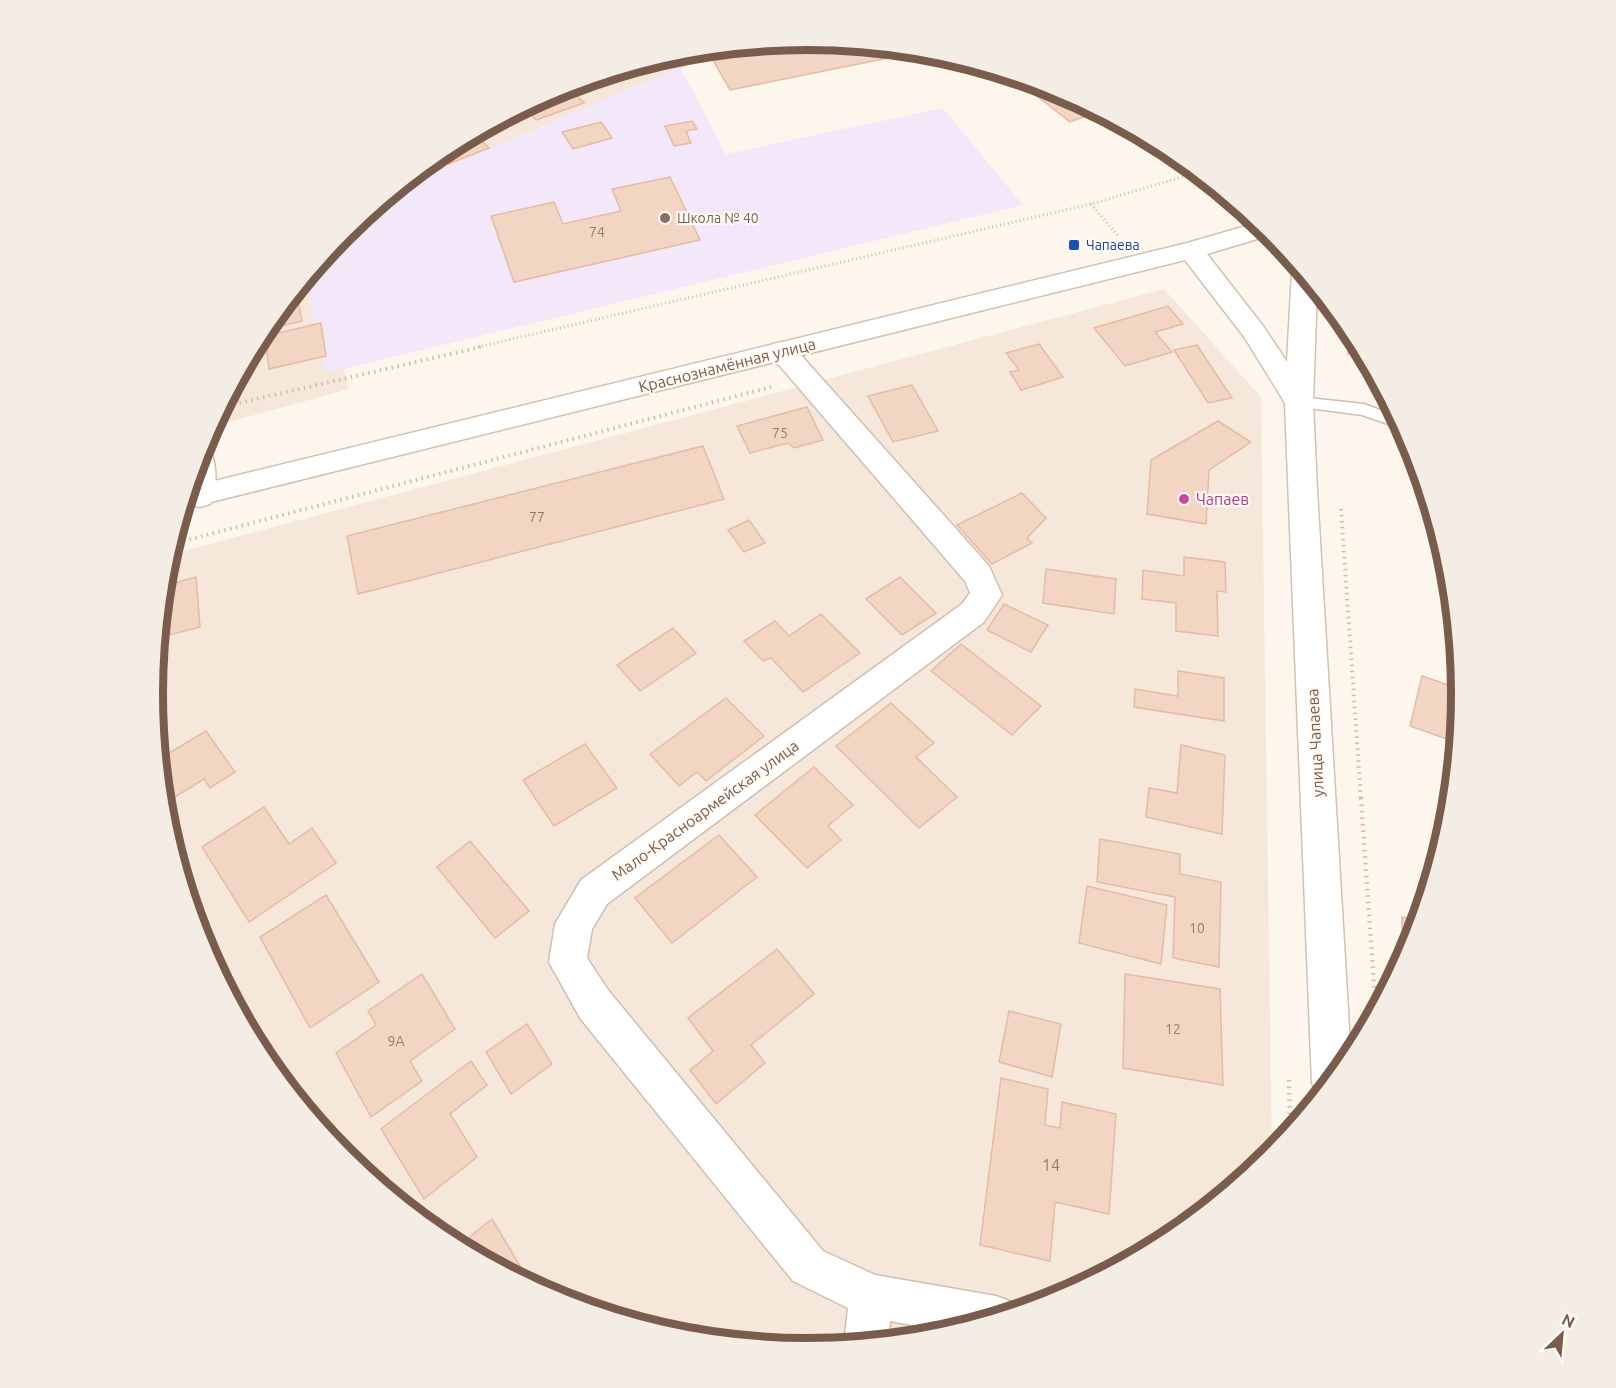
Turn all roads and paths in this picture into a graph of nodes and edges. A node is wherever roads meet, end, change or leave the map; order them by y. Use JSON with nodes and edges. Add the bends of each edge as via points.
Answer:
{"nodes":[{"id":1,"x":1189,"y":175,"type":"edge"},
{"id":2,"x":1091,"y":204,"type":"junction"},
{"id":3,"x":1257,"y":231,"type":"edge"},
{"id":4,"x":1119,"y":237,"type":"dead end"},
{"id":5,"x":1191,"y":250,"type":"junction"},
{"id":6,"x":1304,"y":284,"type":"edge"},
{"id":7,"x":782,"y":351,"type":"junction"},
{"id":8,"x":805,"y":378,"type":"junction"},
{"id":9,"x":1299,"y":402,"type":"junction"},
{"id":10,"x":232,"y":405,"type":"edge"},
{"id":11,"x":1391,"y":420,"type":"edge"},
{"id":12,"x":195,"y":497,"type":"edge"},
{"id":13,"x":1341,"y":501,"type":"dead end"},
{"id":14,"x":182,"y":541,"type":"edge"},
{"id":15,"x":1375,"y":999,"type":"edge"},
{"id":16,"x":1331,"y":1069,"type":"edge"},
{"id":17,"x":873,"y":1296,"type":"junction"},
{"id":18,"x":980,"y":1315,"type":"edge"},
{"id":19,"x":866,"y":1335,"type":"edge"}],
"edges":[{"from":1,"to":2,"type":"path"},
{"from":2,"to":4,"type":"path"},
{"from":2,"to":10,"type":"path"},
{"from":3,"to":5,"type":"street","name":"Краснознамённая улица"},
{"from":5,"to":7,"type":"street","name":"Краснознамённая улица"},
{"from":5,"to":9,"type":"street","name":"улица Чапаева","via":[[1254,332]]},
{"from":6,"to":9,"type":"street","name":"улица Чапаева"},
{"from":7,"to":8,"type":"street","name":"Мало-Красноармейская улица"},
{"from":7,"to":12,"type":"street","name":"Краснознамённая улица"},
{"from":8,"to":14,"type":"path"},
{"from":8,"to":17,"type":"street","name":"Мало-Красноармейская улица","via":[[978,575],[986,594],[973,613],[594,892],[574,924],[568,962],[594,1004],[808,1266]]},
{"from":9,"to":11,"type":"lane","via":[[1364,410]]},
{"from":9,"to":16,"type":"street","name":"улица Чапаева"},
{"from":13,"to":15,"type":"path"},
{"from":17,"to":18,"type":"street","name":"Мало-Красноармейская улица"},
{"from":17,"to":19,"type":"street"}]}
